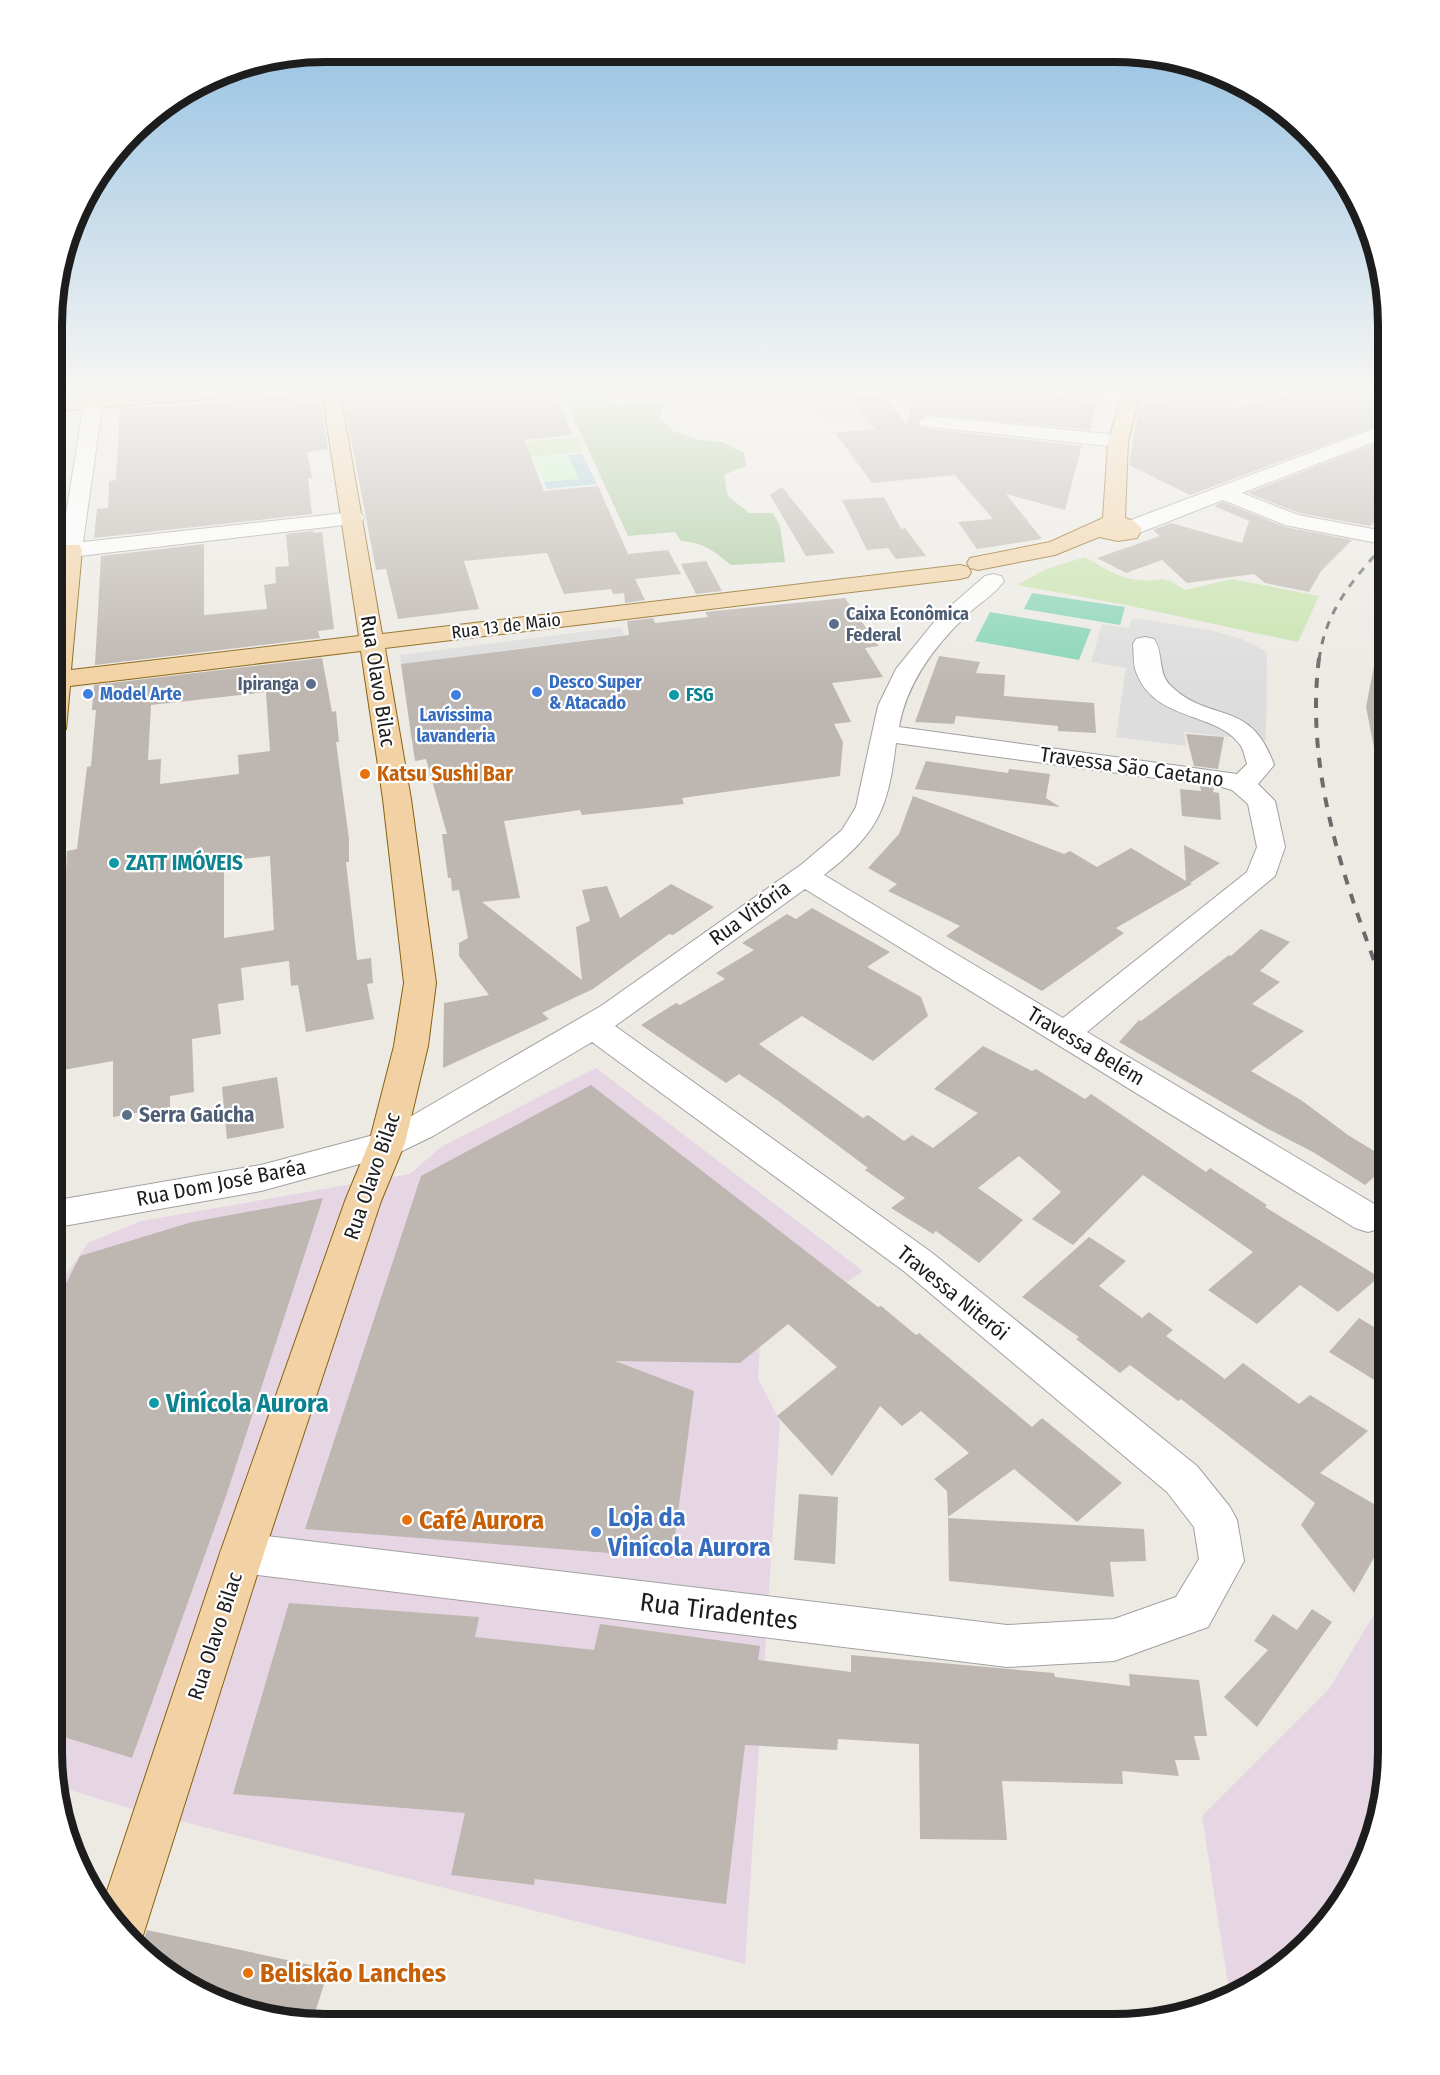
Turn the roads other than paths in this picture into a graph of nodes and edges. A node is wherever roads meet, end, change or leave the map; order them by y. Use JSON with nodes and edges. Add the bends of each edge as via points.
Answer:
{"nodes":[{"id":1,"x":75,"y":489,"type":"edge"},
{"id":2,"x":348,"y":489,"type":"edge"},
{"id":3,"x":1117,"y":489,"type":"edge"},
{"id":4,"x":1235,"y":489,"type":"edge"},
{"id":5,"x":1224,"y":493,"type":"junction"},
{"id":6,"x":353,"y":518,"type":"junction"},
{"id":7,"x":1117,"y":528,"type":"junction"},
{"id":8,"x":1378,"y":536,"type":"edge"},
{"id":9,"x":62,"y":551,"type":"edge"},
{"id":10,"x":982,"y":574,"type":"junction"},
{"id":11,"x":372,"y":641,"type":"junction"},
{"id":12,"x":1145,"y":644,"type":"dead end"},
{"id":13,"x":62,"y":678,"type":"edge"},
{"id":14,"x":884,"y":733,"type":"junction"},
{"id":15,"x":1242,"y":784,"type":"junction"},
{"id":16,"x":803,"y":875,"type":"junction"},
{"id":17,"x":593,"y":1026,"type":"junction"},
{"id":18,"x":1065,"y":1033,"type":"junction"},
{"id":19,"x":387,"y":1143,"type":"junction"},
{"id":20,"x":62,"y":1213,"type":"edge"},
{"id":21,"x":1368,"y":1218,"type":"dead end"},
{"id":22,"x":242,"y":1553,"type":"junction"},
{"id":23,"x":1192,"y":1612,"type":"joint"},
{"id":24,"x":124,"y":1920,"type":"edge"}],
"edges":[{"from":1,"to":9,"type":"street"},
{"from":2,"to":6,"type":"main road","name":"Rua Olavo Bilac"},
{"from":3,"to":7,"type":"main road"},
{"from":4,"to":5,"type":"street"},
{"from":5,"to":7,"type":"street"},
{"from":5,"to":8,"type":"street","via":[[1293,520]]},
{"from":6,"to":9,"type":"street"},
{"from":6,"to":11,"type":"main road","name":"Rua Olavo Bilac"},
{"from":7,"to":10,"type":"main road","name":"Rua 13 de Maio"},
{"from":10,"to":11,"type":"main road","name":"Rua 13 de Maio"},
{"from":10,"to":14,"type":"street","name":"Rua Vitória","via":[[964,603],[913,664],[892,706]]},
{"from":11,"to":13,"type":"main road","name":"Rua 13 de Maio"},
{"from":11,"to":19,"type":"main road","name":"Rua Olavo Bilac","via":[[420,983],[411,1046]]},
{"from":12,"to":15,"type":"street","via":[[1150,679],[1161,693],[1242,730],[1259,749],[1261,765]]},
{"from":14,"to":15,"type":"street","name":"Travessa São Caetano"},
{"from":14,"to":16,"type":"street","name":"Rua Vitória","via":[[876,798],[867,816],[851,837]]},
{"from":15,"to":18,"type":"street","name":"Travessa São Caetano","via":[[1262,801],[1271,847],[1260,876]]},
{"from":16,"to":17,"type":"street","name":"Rua Vitória"},
{"from":16,"to":18,"type":"street","name":"Travessa Belém"},
{"from":17,"to":19,"type":"street","name":"Rua Vitória"},
{"from":17,"to":23,"type":"street","name":"Travessa Niterói","via":[[918,1262],[1182,1479],[1215,1520],[1222,1561]]},
{"from":18,"to":21,"type":"street","name":"Travessa Belém"},
{"from":19,"to":20,"type":"street","name":"Rua Dom José Baréa","via":[[326,1163],[254,1179]]},
{"from":19,"to":22,"type":"main road","name":"Rua Olavo Bilac","via":[[363,1201]]},
{"from":22,"to":23,"type":"street","name":"Rua Tiradentes","via":[[1007,1646],[1114,1640]]},
{"from":22,"to":24,"type":"main road","name":"Rua Olavo Bilac"}]}
